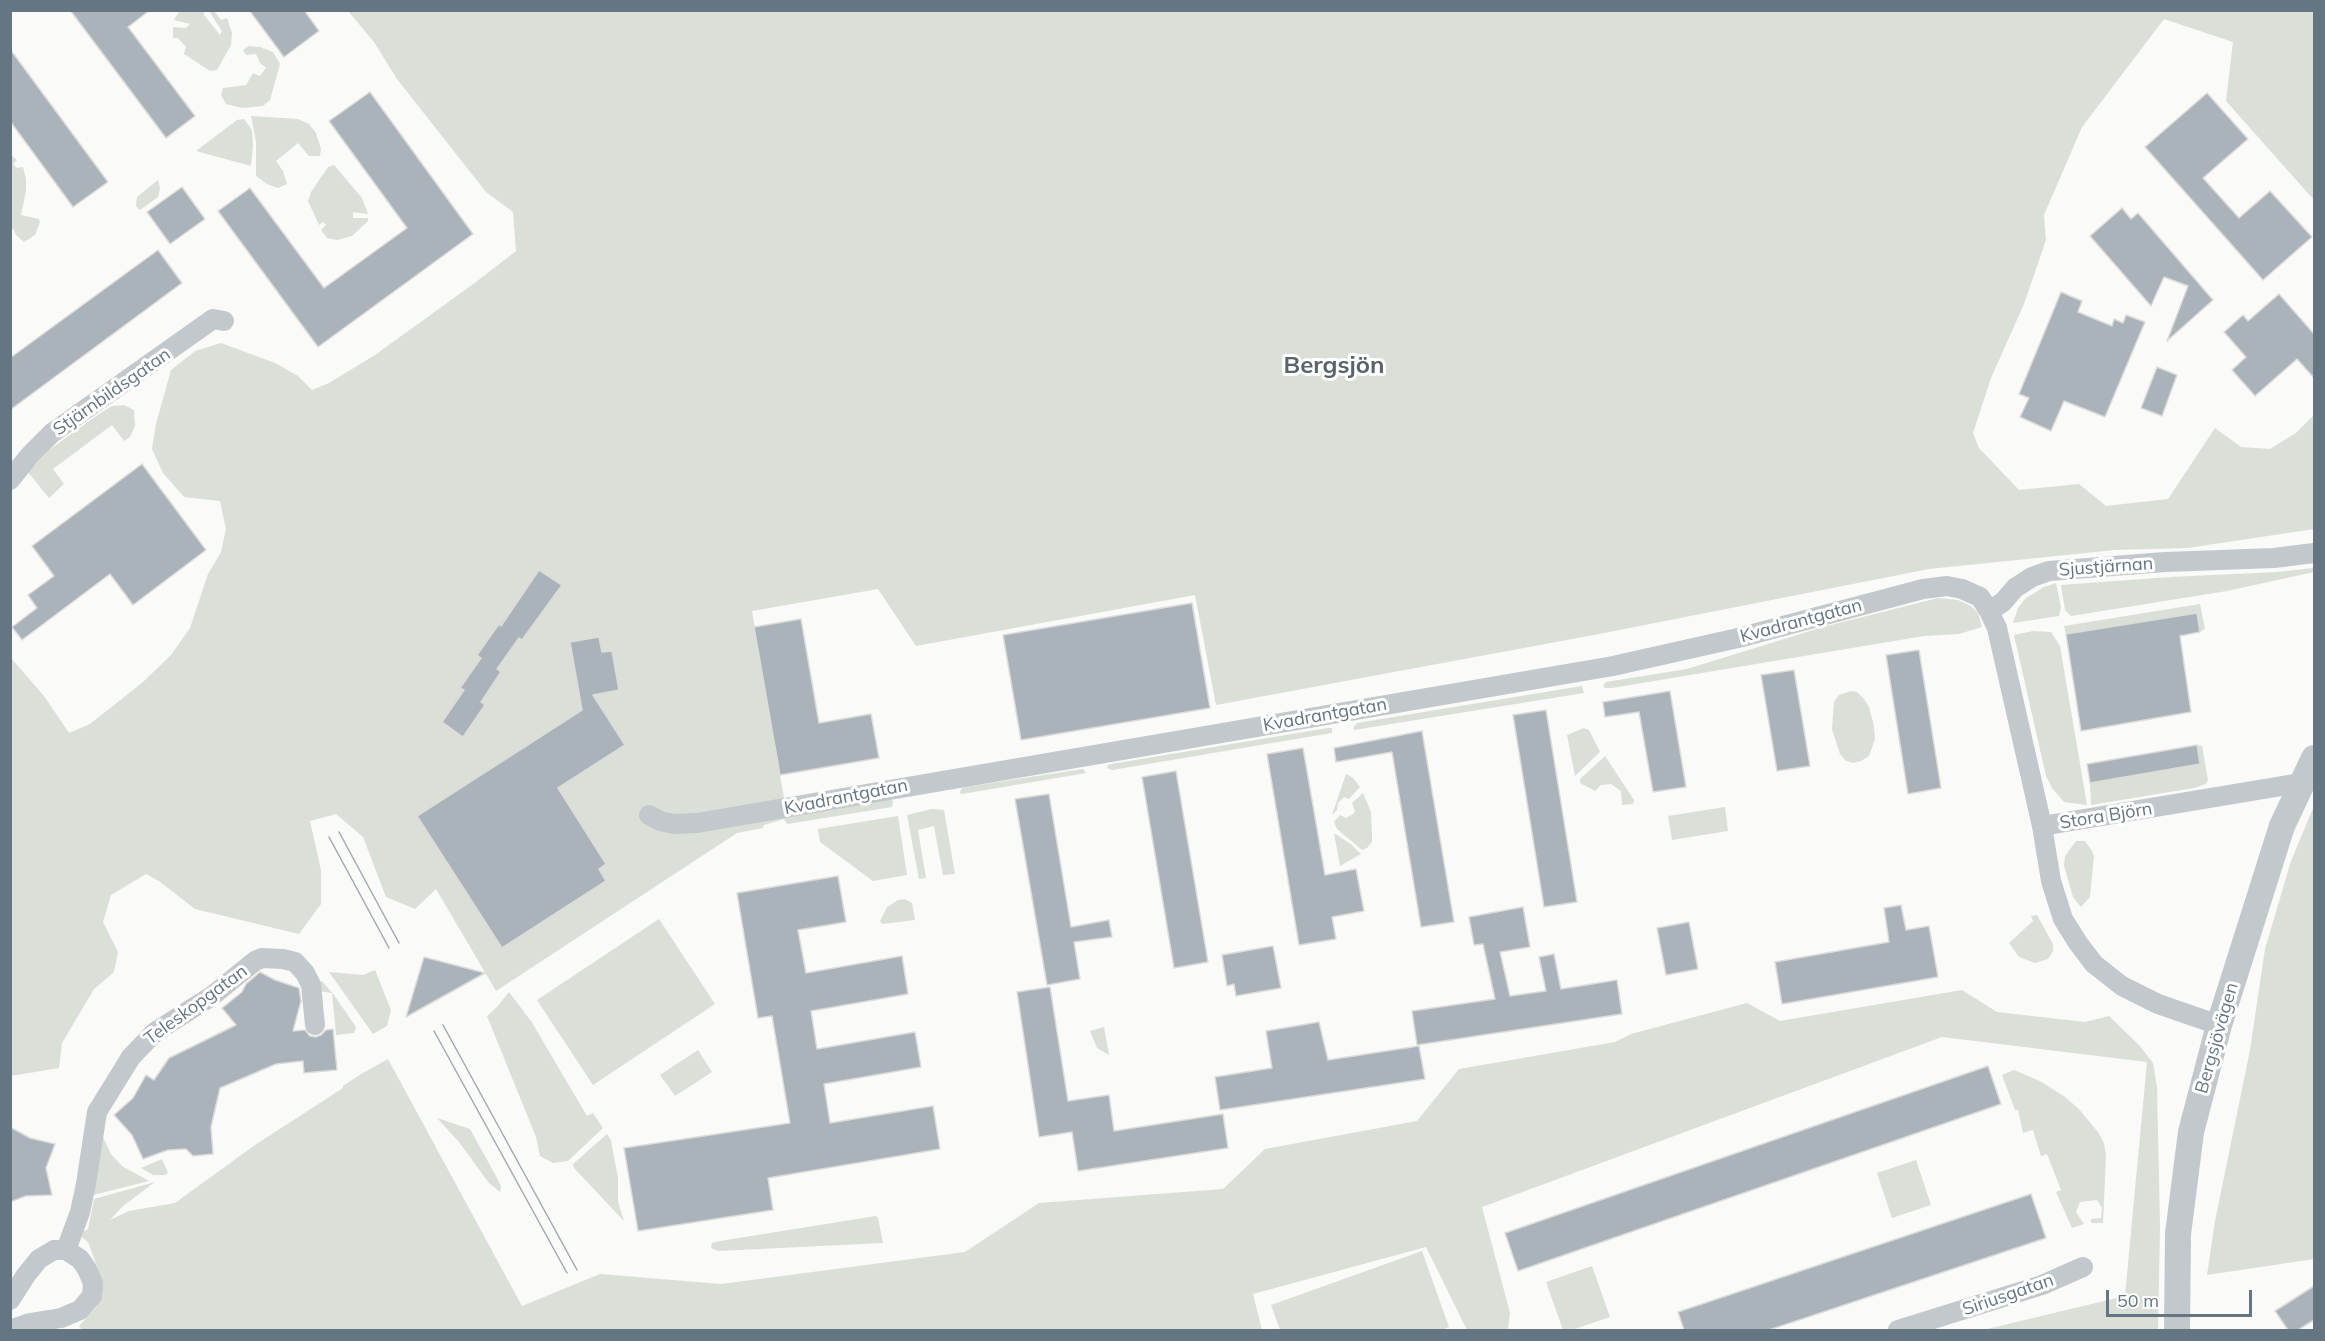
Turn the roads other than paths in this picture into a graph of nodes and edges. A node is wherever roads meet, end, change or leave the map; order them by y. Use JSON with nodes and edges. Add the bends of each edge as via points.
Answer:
{"nodes":[{"id":1,"x":224,"y":321,"type":"dead end"},
{"id":2,"x":10,"y":480,"type":"edge"},
{"id":3,"x":2314,"y":553,"type":"edge"},
{"id":4,"x":1989,"y":611,"type":"junction"},
{"id":5,"x":2314,"y":758,"type":"edge"},
{"id":6,"x":2314,"y":780,"type":"edge"},
{"id":7,"x":649,"y":815,"type":"dead end"},
{"id":8,"x":2042,"y":826,"type":"junction"},
{"id":9,"x":315,"y":1025,"type":"dead end"},
{"id":10,"x":2219,"y":1025,"type":"junction"},
{"id":11,"x":66,"y":1250,"type":"junction"},
{"id":12,"x":2083,"y":1267,"type":"dead end"},
{"id":13,"x":10,"y":1300,"type":"edge"},
{"id":14,"x":10,"y":1330,"type":"edge"},
{"id":15,"x":1898,"y":1330,"type":"edge"},
{"id":16,"x":2176,"y":1330,"type":"edge"}],
"edges":[{"from":1,"to":2,"type":"street","name":"Stjärnbildsgatan","via":[[213,319],[52,433]]},
{"from":3,"to":4,"type":"street","name":"Sjustjärnan","via":[[2049,571],[2015,588]]},
{"from":4,"to":7,"type":"street","name":"Kvadrantgatan","via":[[1980,597],[1962,589],[1923,589],[1613,666],[697,823],[674,824]]},
{"from":4,"to":8,"type":"street","via":[[1997,628]]},
{"from":5,"to":10,"type":"street","name":"Bergsjövägen","bridge":true,"via":[[2282,826]]},
{"from":6,"to":8,"type":"street","name":"Stora Björn"},
{"from":8,"to":10,"type":"street","name":"Stora Björn","via":[[2050,881],[2063,919],[2094,964],[2131,991]]},
{"from":9,"to":11,"type":"street","name":"Teleskopgatan","via":[[311,985],[305,973],[295,962],[262,958],[155,1032],[131,1057],[97,1112],[80,1212]]},
{"from":10,"to":16,"type":"street","name":"Bergsjövägen","via":[[2191,1132],[2178,1234]]},
{"from":11,"to":13,"type":"street","via":[[54,1250],[39,1259]]},
{"from":11,"to":14,"type":"street","via":[[87,1269],[93,1283],[92,1296],[80,1310],[61,1318]]},
{"from":12,"to":15,"type":"street","name":"Siriusgatan","via":[[2042,1285]]}]}
